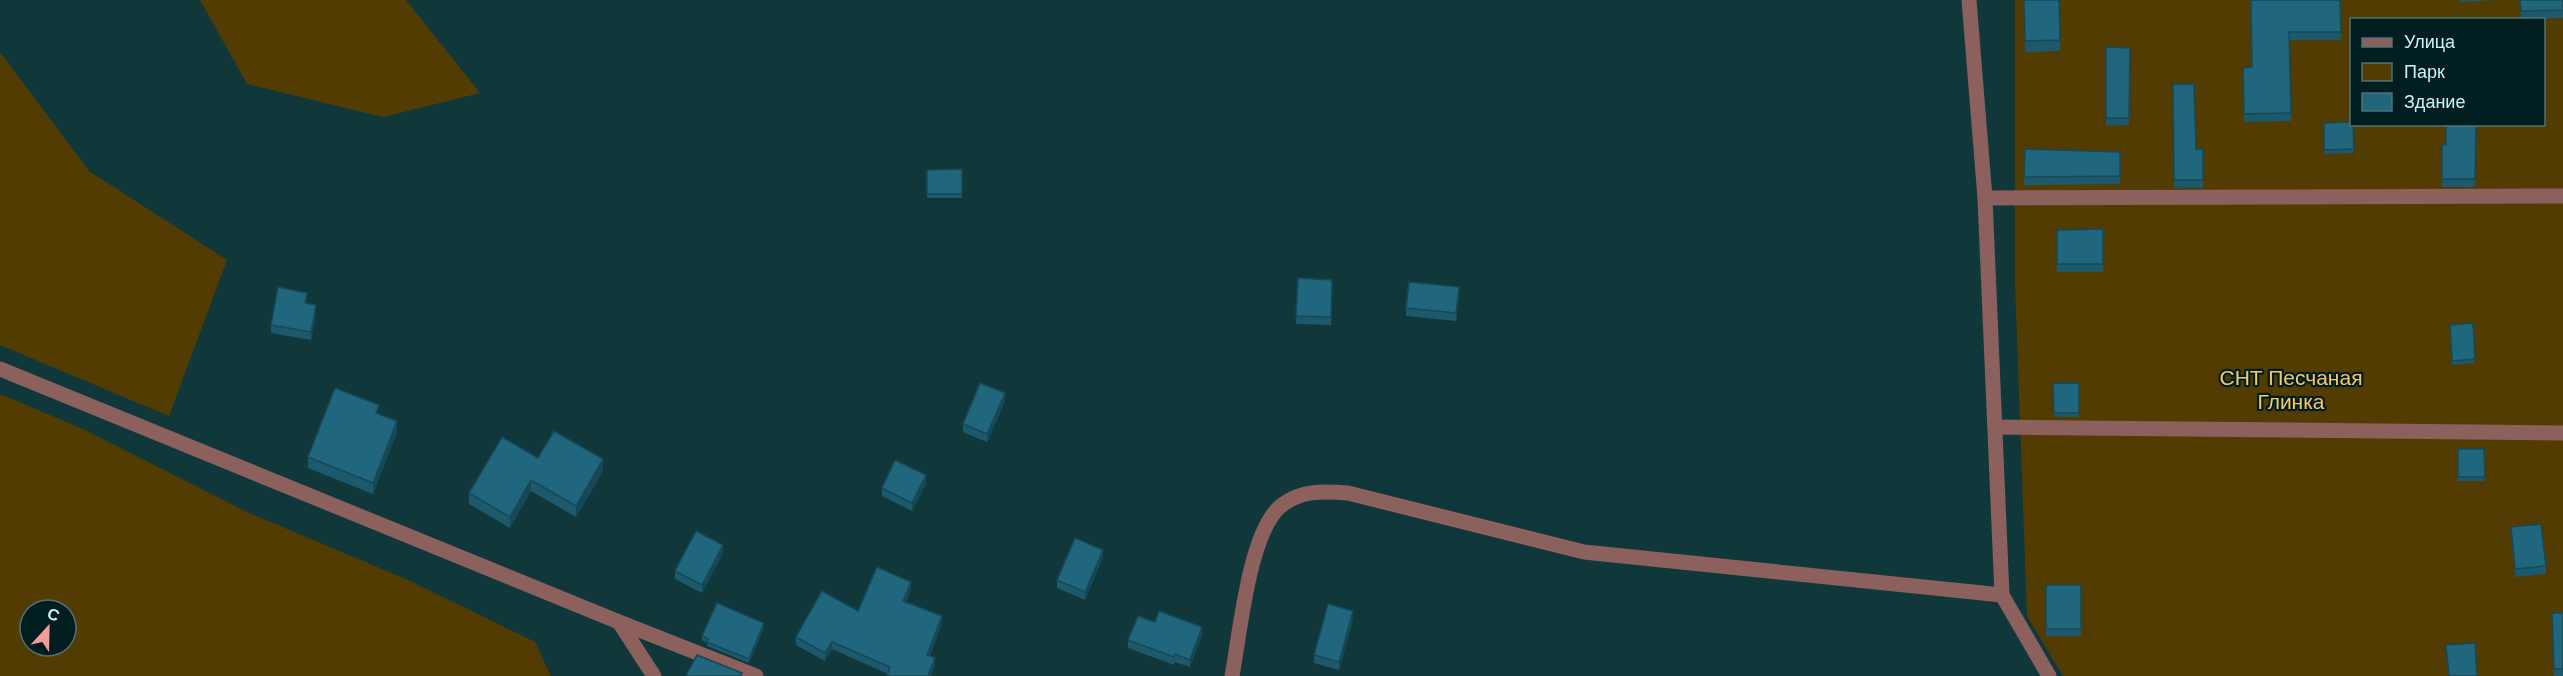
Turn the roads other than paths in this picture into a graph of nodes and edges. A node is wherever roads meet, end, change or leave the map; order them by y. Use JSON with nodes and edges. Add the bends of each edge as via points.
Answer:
{"nodes":[{"id":1,"x":1969,"y":0,"type":"edge"},
{"id":2,"x":2563,"y":196,"type":"edge"},
{"id":3,"x":1985,"y":198,"type":"junction"},
{"id":4,"x":0,"y":369,"type":"edge"},
{"id":5,"x":1995,"y":427,"type":"junction"},
{"id":6,"x":2563,"y":433,"type":"edge"},
{"id":7,"x":2002,"y":595,"type":"junction"},
{"id":8,"x":619,"y":622,"type":"junction"},
{"id":9,"x":654,"y":676,"type":"edge"},
{"id":10,"x":756,"y":676,"type":"edge"},
{"id":11,"x":1232,"y":676,"type":"edge"},
{"id":12,"x":2049,"y":676,"type":"edge"}],
"edges":[{"from":1,"to":3,"type":"street"},
{"from":2,"to":3,"type":"street"},
{"from":3,"to":5,"type":"street"},
{"from":4,"to":8,"type":"street"},
{"from":5,"to":6,"type":"street"},
{"from":5,"to":7,"type":"street"},
{"from":7,"to":11,"type":"street","via":[[1584,552],[1326,491],[1302,494],[1281,505],[1267,523],[1255,550]]},
{"from":7,"to":12,"type":"street"},
{"from":8,"to":9,"type":"street"},
{"from":8,"to":10,"type":"street"}]}
